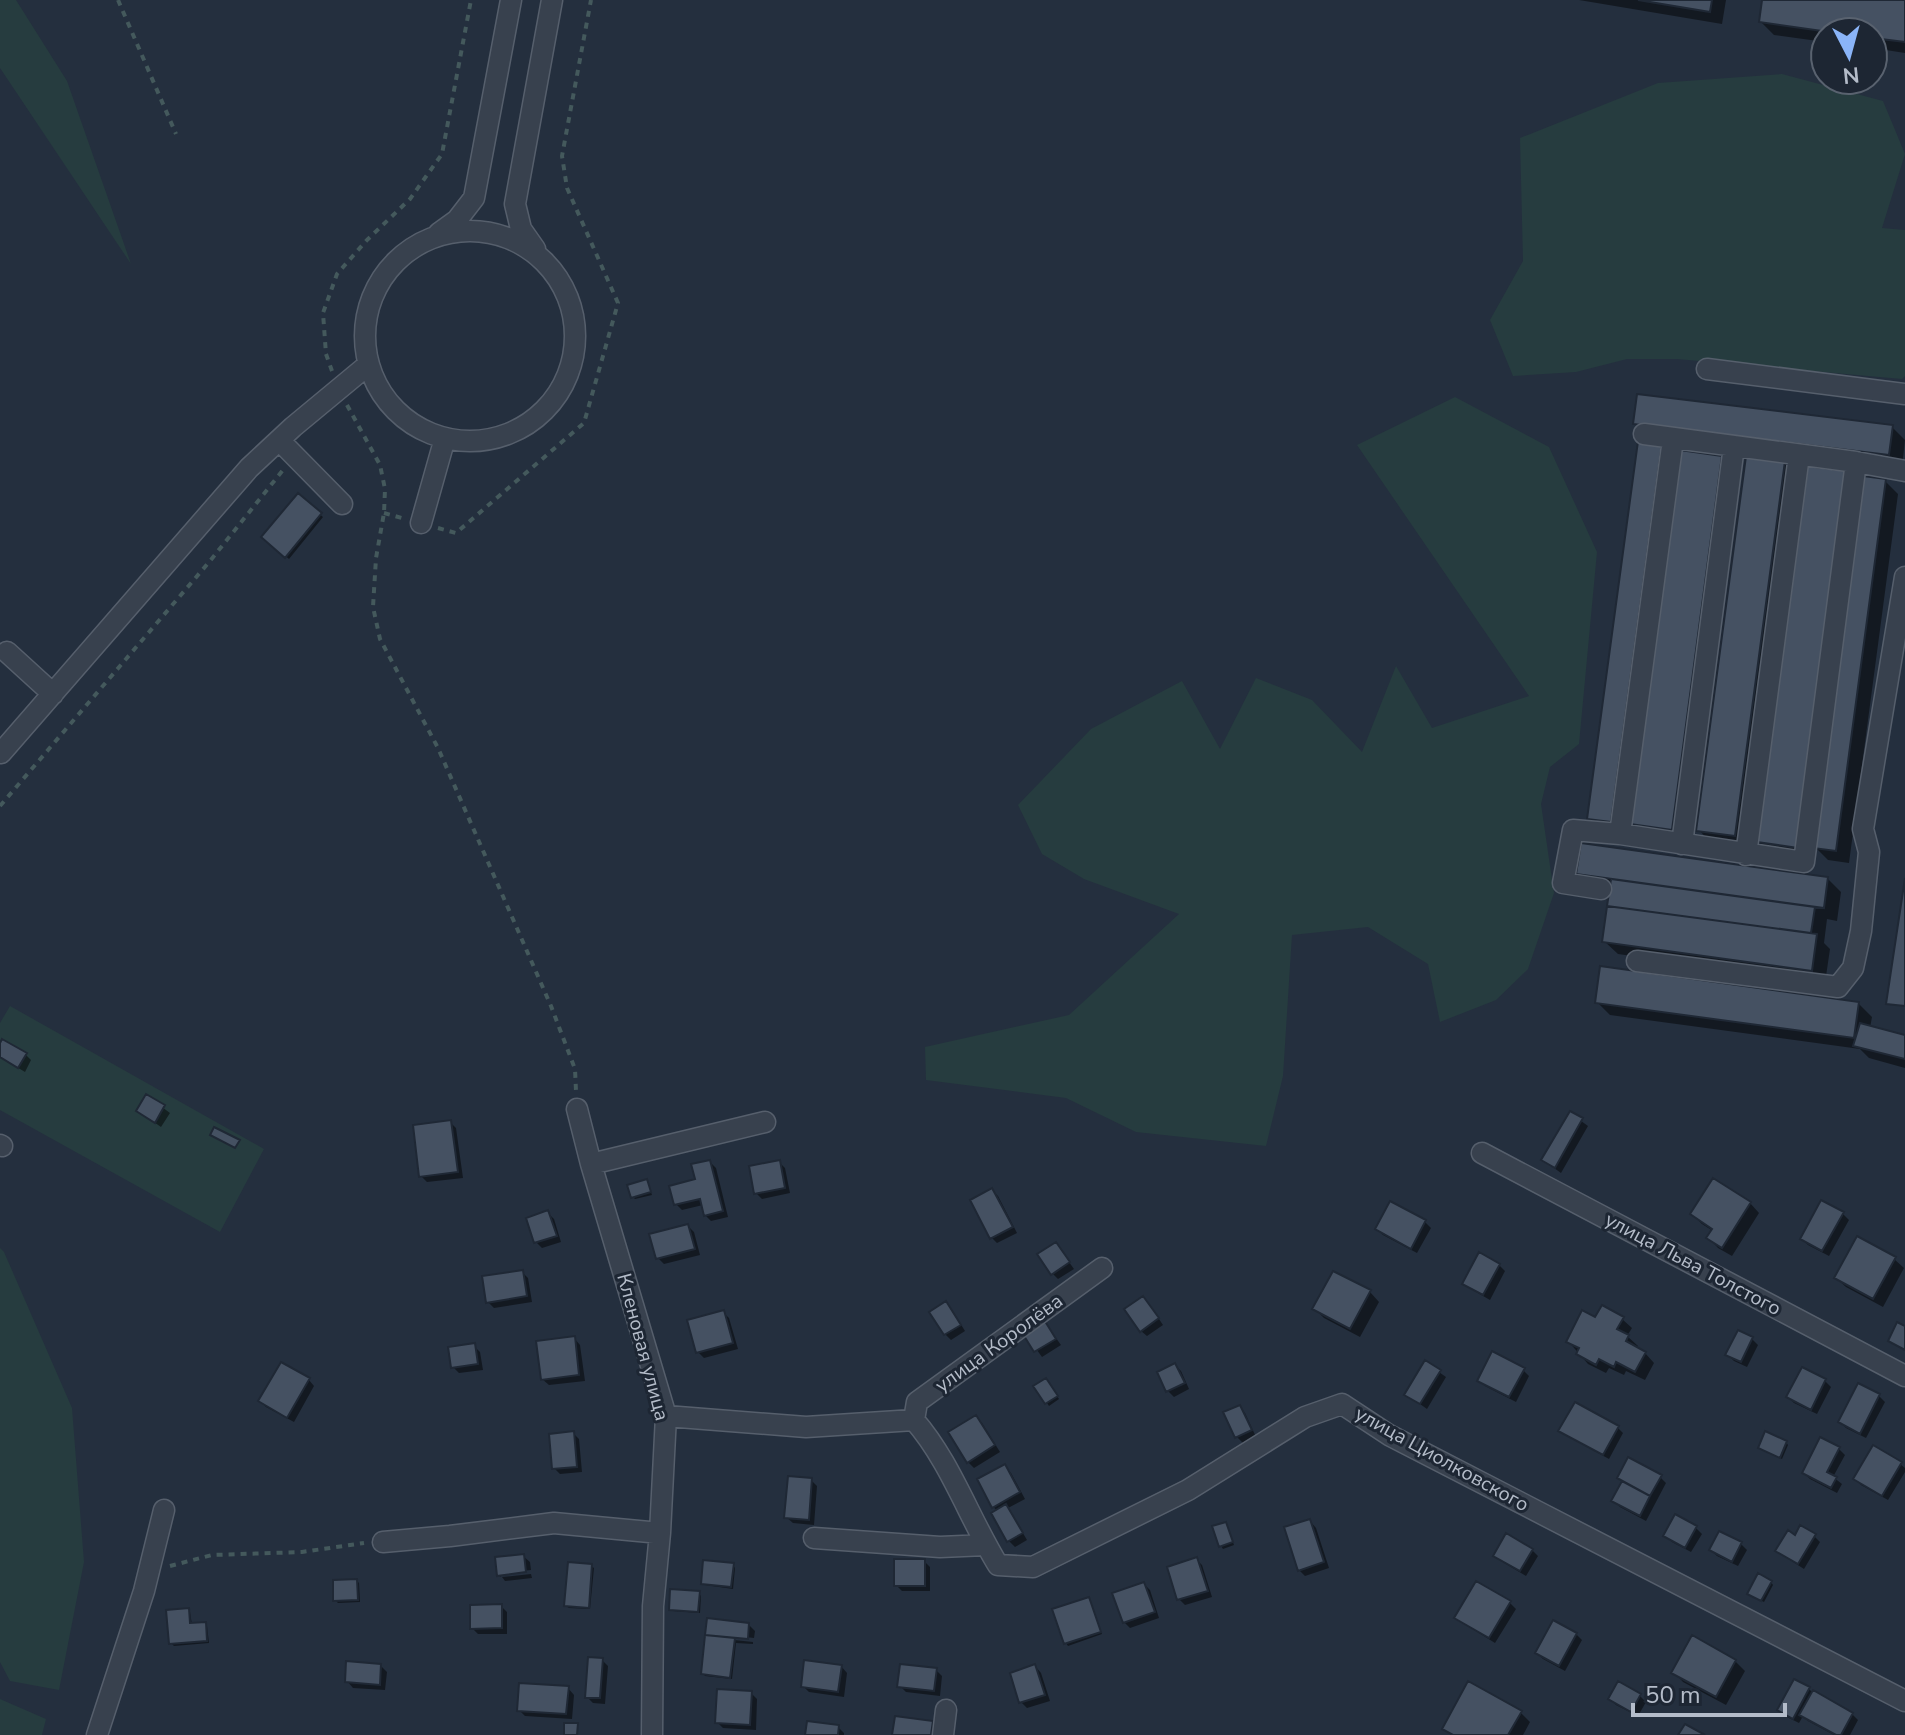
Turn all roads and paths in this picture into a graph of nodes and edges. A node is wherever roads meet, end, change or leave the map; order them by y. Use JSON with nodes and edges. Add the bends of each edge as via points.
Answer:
{"nodes":[{"id":1,"x":118,"y":0,"type":"edge"},
{"id":2,"x":471,"y":0,"type":"edge"},
{"id":3,"x":511,"y":0,"type":"edge"},
{"id":4,"x":552,"y":0,"type":"edge"},
{"id":5,"x":591,"y":0,"type":"edge"},
{"id":6,"x":176,"y":134,"type":"dead end"},
{"id":7,"x":433,"y":238,"type":"junction"},
{"id":8,"x":542,"y":259,"type":"junction"},
{"id":9,"x":369,"y":364,"type":"junction"},
{"id":10,"x":1707,"y":369,"type":"dead end"},
{"id":11,"x":339,"y":389,"type":"junction"},
{"id":12,"x":1905,"y":394,"type":"edge"},
{"id":13,"x":1644,"y":434,"type":"dead end"},
{"id":14,"x":445,"y":438,"type":"junction"},
{"id":15,"x":1673,"y":439,"type":"junction"},
{"id":16,"x":279,"y":440,"type":"junction"},
{"id":17,"x":1734,"y":446,"type":"junction"},
{"id":18,"x":1799,"y":455,"type":"junction"},
{"id":19,"x":295,"y":457,"type":"junction"},
{"id":20,"x":1856,"y":462,"type":"junction"},
{"id":21,"x":1905,"y":471,"type":"edge"},
{"id":22,"x":342,"y":504,"type":"dead end"},
{"id":23,"x":384,"y":513,"type":"junction"},
{"id":24,"x":421,"y":523,"type":"junction"},
{"id":25,"x":1905,"y":577,"type":"edge"},
{"id":26,"x":7,"y":652,"type":"dead end"},
{"id":27,"x":53,"y":694,"type":"junction"},
{"id":28,"x":0,"y":753,"type":"edge"},
{"id":29,"x":0,"y":806,"type":"edge"},
{"id":30,"x":1620,"y":834,"type":"junction"},
{"id":31,"x":1682,"y":844,"type":"junction"},
{"id":32,"x":1746,"y":855,"type":"junction"},
{"id":33,"x":1601,"y":889,"type":"dead end"},
{"id":34,"x":1637,"y":961,"type":"dead end"},
{"id":35,"x":577,"y":1109,"type":"joint"},
{"id":36,"x":765,"y":1122,"type":"dead end"},
{"id":37,"x":1482,"y":1153,"type":"dead end"},
{"id":38,"x":591,"y":1164,"type":"junction"},
{"id":39,"x":1102,"y":1268,"type":"dead end"},
{"id":40,"x":1905,"y":1376,"type":"edge"},
{"id":41,"x":666,"y":1416,"type":"junction"},
{"id":42,"x":914,"y":1420,"type":"junction"},
{"id":43,"x":164,"y":1510,"type":"dead end"},
{"id":44,"x":660,"y":1533,"type":"junction"},
{"id":45,"x":814,"y":1538,"type":"dead end"},
{"id":46,"x":383,"y":1542,"type":"joint"},
{"id":47,"x":986,"y":1545,"type":"junction"},
{"id":48,"x":149,"y":1571,"type":"junction"},
{"id":49,"x":1905,"y":1701,"type":"edge"},
{"id":50,"x":946,"y":1710,"type":"dead end"},
{"id":51,"x":97,"y":1735,"type":"edge"},
{"id":52,"x":652,"y":1735,"type":"edge"},
{"id":53,"x":943,"y":1735,"type":"edge"}],
"edges":[{"from":1,"to":6,"type":"path"},
{"from":2,"to":11,"type":"path","via":[[442,154],[410,199],[337,274],[323,313],[326,354]]},
{"from":3,"to":7,"type":"street","via":[[474,198]]},
{"from":4,"to":8,"type":"street","via":[[515,204],[521,229]]},
{"from":5,"to":24,"type":"path","via":[[562,156],[567,188],[618,303],[584,423],[456,533]]},
{"from":7,"to":8,"type":"street","via":[[465,231],[490,233],[514,240]]},
{"from":7,"to":9,"type":"street","via":[[400,258],[376,289],[366,326]]},
{"from":8,"to":14,"type":"street","via":[[565,290],[576,329],[563,386],[538,416],[513,432],[484,440]]},
{"from":9,"to":11,"type":"street"},
{"from":9,"to":14,"type":"street","via":[[397,411]]},
{"from":10,"to":12,"type":"street"},
{"from":11,"to":16,"type":"street"},
{"from":11,"to":23,"type":"path","via":[[380,465]]},
{"from":13,"to":15,"type":"street"},
{"from":14,"to":24,"type":"street"},
{"from":15,"to":17,"type":"street"},
{"from":15,"to":30,"type":"street"},
{"from":16,"to":19,"type":"street"},
{"from":16,"to":27,"type":"street"},
{"from":17,"to":18,"type":"street"},
{"from":17,"to":31,"type":"street"},
{"from":18,"to":20,"type":"street"},
{"from":18,"to":32,"type":"street"},
{"from":19,"to":22,"type":"street"},
{"from":19,"to":29,"type":"path"},
{"from":20,"to":21,"type":"street"},
{"from":20,"to":32,"type":"street","via":[[1804,862]]},
{"from":23,"to":24,"type":"path"},
{"from":23,"to":35,"type":"path","via":[[373,607],[380,639],[438,748],[551,1006],[575,1069]]},
{"from":25,"to":34,"type":"street","via":[[1863,829],[1869,852],[1853,968],[1838,987]]},
{"from":26,"to":27,"type":"street"},
{"from":27,"to":28,"type":"street"},
{"from":30,"to":31,"type":"street"},
{"from":30,"to":33,"type":"street","via":[[1573,830],[1563,883]]},
{"from":31,"to":32,"type":"street"},
{"from":35,"to":38,"type":"street","name":"Кленовая улица"},
{"from":36,"to":38,"type":"street"},
{"from":37,"to":40,"type":"street","name":"улица Льва Толстого"},
{"from":38,"to":41,"type":"street","name":"Кленовая улица"},
{"from":39,"to":42,"type":"street","name":"улица Королёва","via":[[917,1402]]},
{"from":41,"to":42,"type":"street","via":[[806,1427]]},
{"from":41,"to":44,"type":"street","name":"Кленовая улица"},
{"from":42,"to":47,"type":"street","name":"улица Циолковского","via":[[929,1437]]},
{"from":43,"to":48,"type":"street"},
{"from":44,"to":46,"type":"street","via":[[554,1523]]},
{"from":44,"to":52,"type":"street","name":"Кленовая улица","via":[[653,1606]]},
{"from":45,"to":47,"type":"street"},
{"from":46,"to":48,"type":"path","via":[[212,1555]]},
{"from":47,"to":49,"type":"street","name":"улица Циолковского","via":[[998,1565],[1033,1567],[1188,1490],[1305,1417],[1342,1404],[1389,1435]]},
{"from":48,"to":51,"type":"street"},
{"from":50,"to":53,"type":"street"}]}
